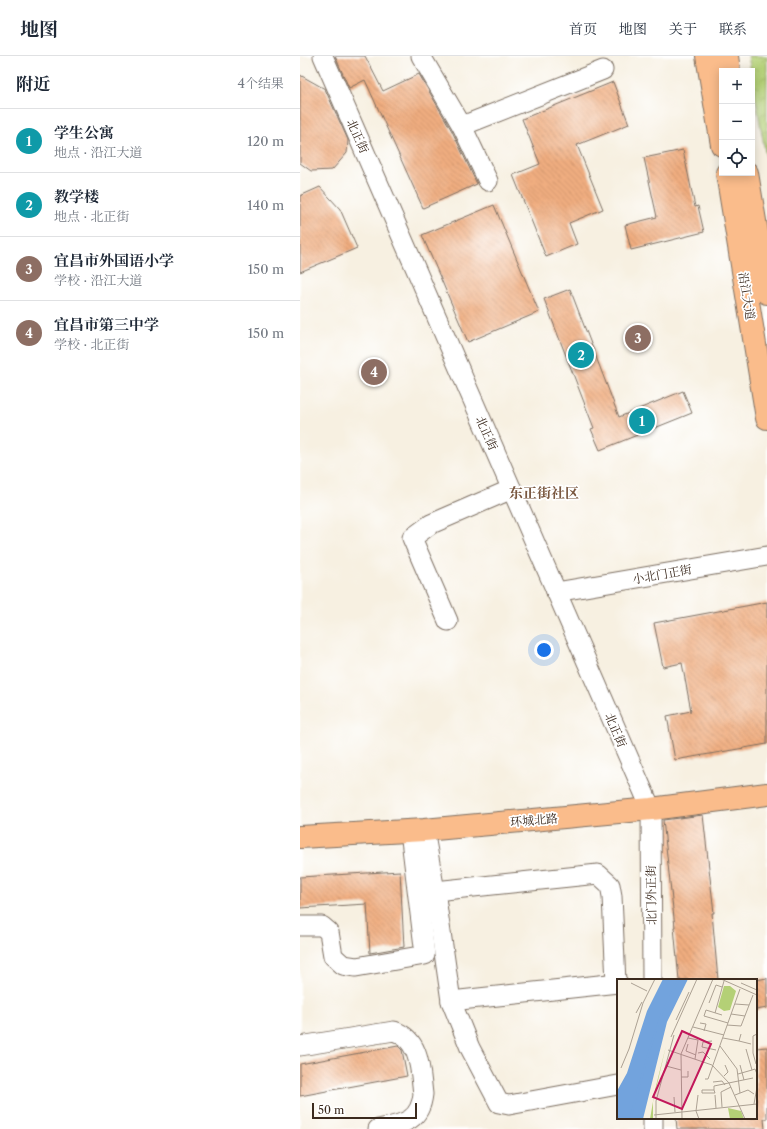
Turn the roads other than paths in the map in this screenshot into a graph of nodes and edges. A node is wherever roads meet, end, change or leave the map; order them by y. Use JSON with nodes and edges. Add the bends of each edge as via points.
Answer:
{"nodes":[{"id":1,"x":323,"y":56,"type":"edge"},
{"id":2,"x":421,"y":56,"type":"edge"},
{"id":3,"x":707,"y":56,"type":"edge"},
{"id":4,"x":727,"y":56,"type":"edge"},
{"id":5,"x":729,"y":68,"type":"edge"},
{"id":6,"x":603,"y":70,"type":"dead end"},
{"id":7,"x":462,"y":126,"type":"junction"},
{"id":8,"x":721,"y":140,"type":"edge"},
{"id":9,"x":727,"y":176,"type":"edge"},
{"id":10,"x":748,"y":176,"type":"edge"},
{"id":11,"x":488,"y":180,"type":"dead end"},
{"id":12,"x":767,"y":293,"type":"edge"},
{"id":13,"x":767,"y":418,"type":"edge"},
{"id":14,"x":512,"y":489,"type":"junction"},
{"id":15,"x":767,"y":556,"type":"edge"},
{"id":16,"x":556,"y":592,"type":"junction"},
{"id":17,"x":448,"y":621,"type":"dead end"},
{"id":18,"x":767,"y":794,"type":"edge"},
{"id":19,"x":651,"y":809,"type":"junction"},
{"id":20,"x":417,"y":831,"type":"junction"},
{"id":21,"x":300,"y":837,"type":"edge"},
{"id":22,"x":435,"y":891,"type":"junction"},
{"id":23,"x":300,"y":926,"type":"edge"},
{"id":24,"x":650,"y":979,"type":"edge"},
{"id":25,"x":617,"y":983,"type":"edge"},
{"id":26,"x":451,"y":1001,"type":"junction"},
{"id":27,"x":300,"y":1046,"type":"edge"},
{"id":28,"x":617,"y":1085,"type":"edge"},
{"id":29,"x":378,"y":1129,"type":"edge"}],
"edges":[{"from":1,"to":14,"type":"street","name":"北正街"},
{"from":2,"to":7,"type":"street"},
{"from":3,"to":8,"type":"main road"},
{"from":4,"to":5,"type":"main road"},
{"from":6,"to":7,"type":"street"},
{"from":7,"to":11,"type":"street"},
{"from":9,"to":13,"type":"main road","name":"沿江大道"},
{"from":10,"to":12,"type":"main road","name":"沿江大道"},
{"from":14,"to":16,"type":"street","name":"北正街"},
{"from":14,"to":17,"type":"street","via":[[431,524],[412,538]]},
{"from":15,"to":16,"type":"street","name":"小北门正街"},
{"from":16,"to":19,"type":"street","name":"北正街"},
{"from":18,"to":19,"type":"main road","name":"环城北路"},
{"from":19,"to":20,"type":"main road","name":"环城北路"},
{"from":19,"to":24,"type":"street","name":"北门外正街"},
{"from":20,"to":21,"type":"main road","name":"环城北路"},
{"from":20,"to":22,"type":"street"},
{"from":20,"to":23,"type":"street","via":[[425,955],[356,967],[343,965],[333,956],[329,932],[322,926]]},
{"from":22,"to":25,"type":"street","via":[[598,874],[610,885],[612,896]]},
{"from":22,"to":26,"type":"street"},
{"from":25,"to":26,"type":"street"},
{"from":26,"to":28,"type":"street","via":[[470,1048],[499,1103],[509,1105]]},
{"from":27,"to":29,"type":"street","via":[[394,1032],[409,1041],[417,1054],[423,1101],[418,1111],[404,1124]]}]}
